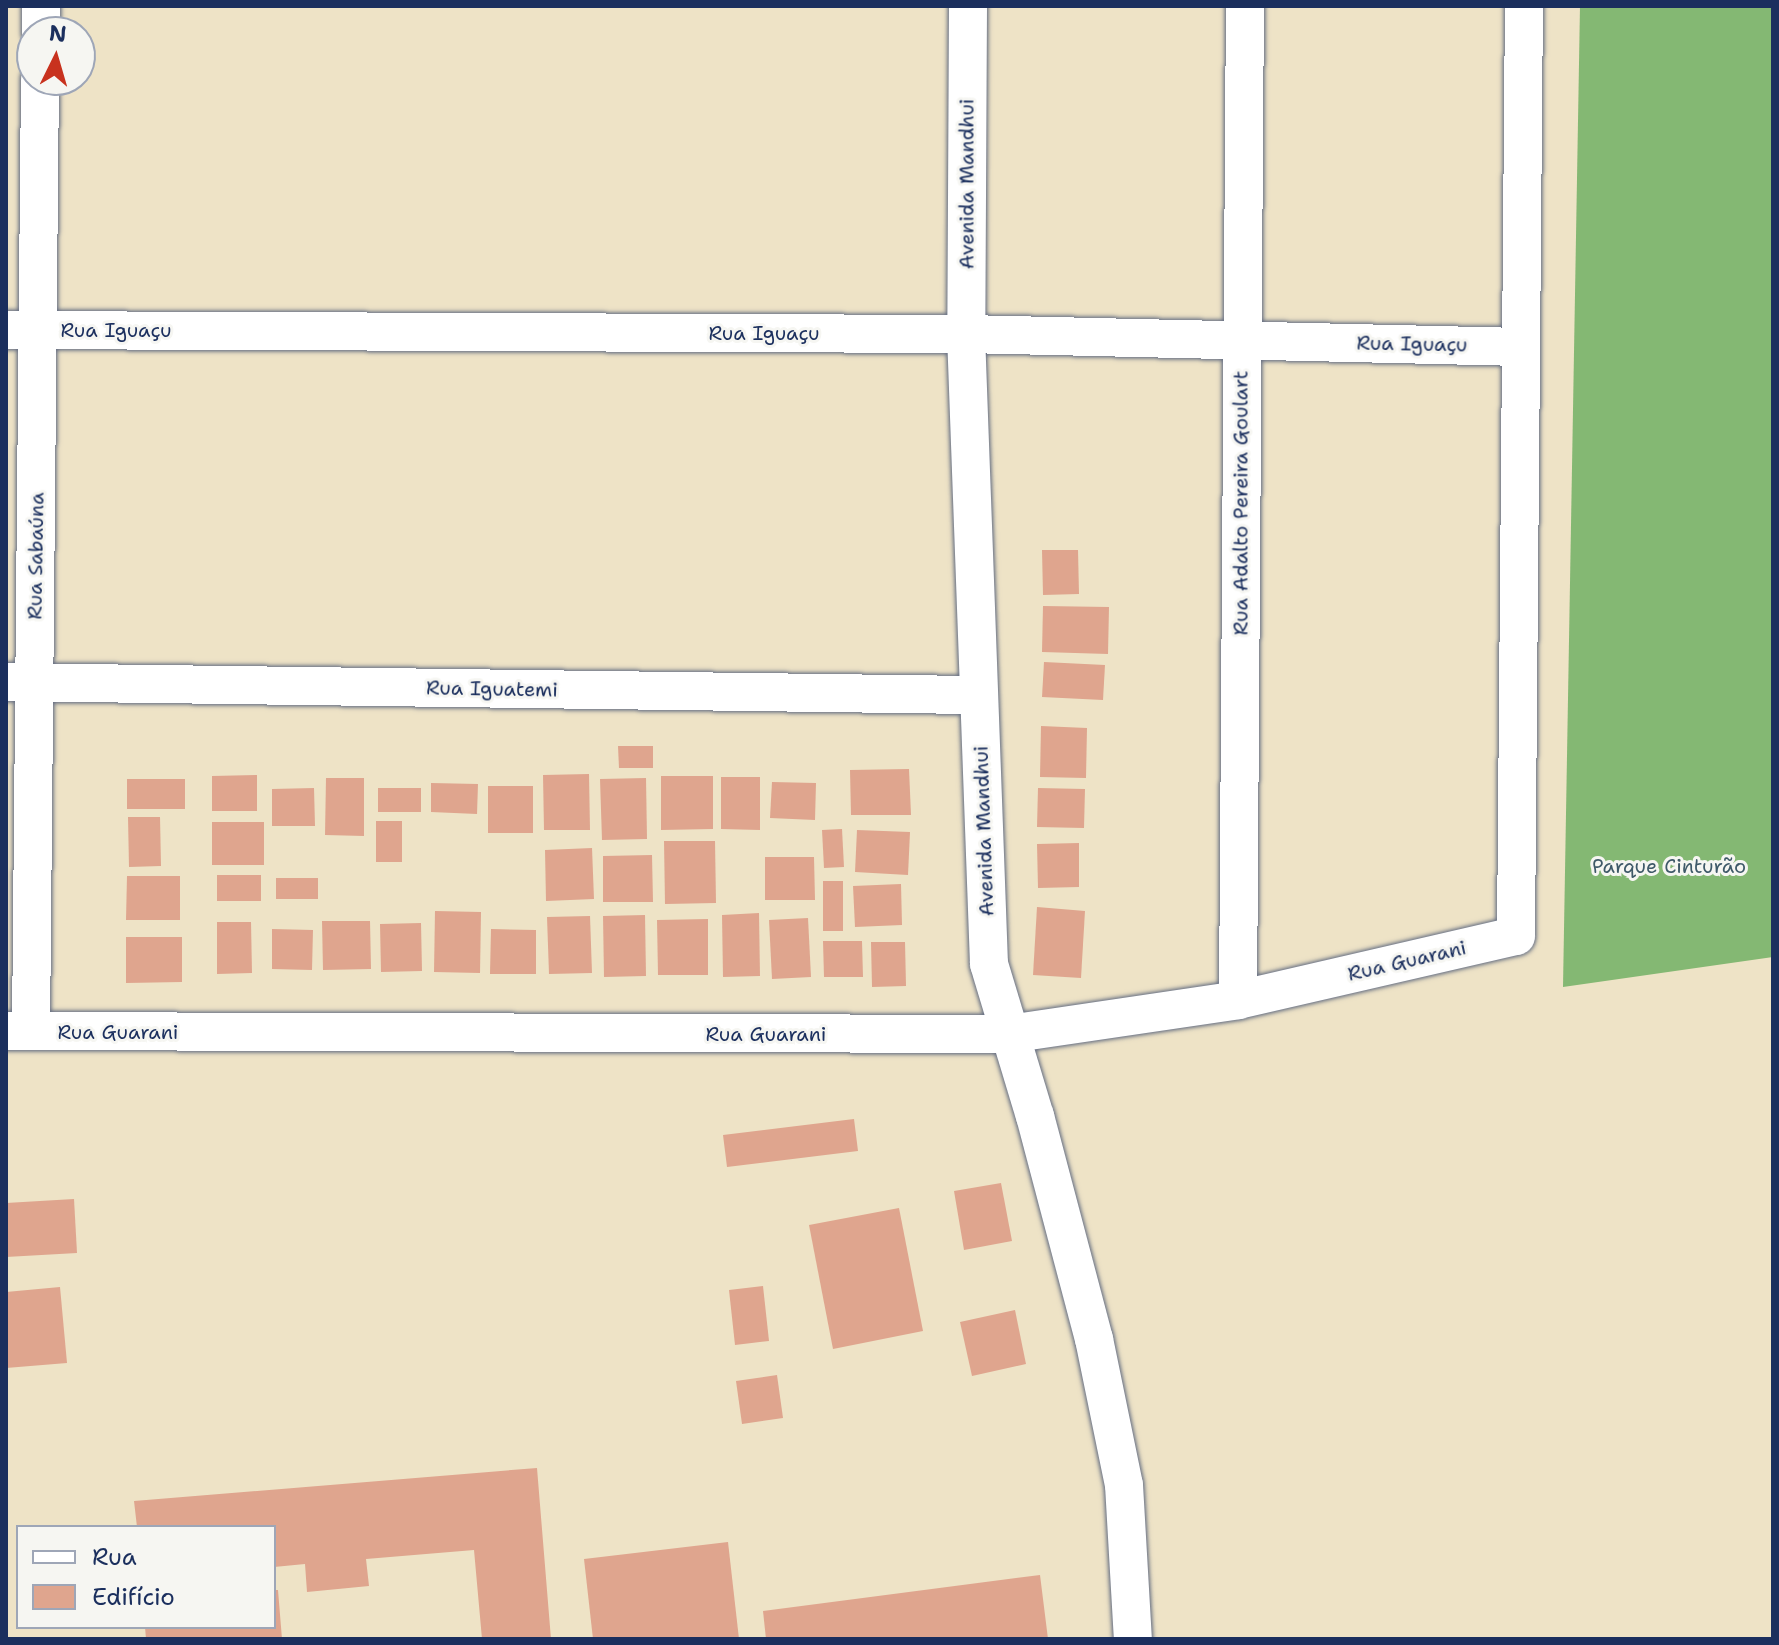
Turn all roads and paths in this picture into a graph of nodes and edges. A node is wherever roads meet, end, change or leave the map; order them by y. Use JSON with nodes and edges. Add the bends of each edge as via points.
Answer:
{"nodes":[{"id":1,"x":968,"y":6,"type":"edge"},
{"id":2,"x":1245,"y":6,"type":"edge"},
{"id":3,"x":1524,"y":6,"type":"edge"},
{"id":4,"x":39,"y":96,"type":"edge"},
{"id":5,"x":22,"y":330,"type":"edge"},
{"id":6,"x":966,"y":334,"type":"junction"},
{"id":7,"x":1242,"y":340,"type":"junction"},
{"id":8,"x":1521,"y":347,"type":"junction"},
{"id":9,"x":20,"y":682,"type":"edge"},
{"id":10,"x":978,"y":695,"type":"junction"},
{"id":11,"x":1238,"y":1000,"type":"junction"},
{"id":12,"x":18,"y":1031,"type":"edge"},
{"id":13,"x":1009,"y":1034,"type":"junction"},
{"id":14,"x":1133,"y":1639,"type":"edge"}],
"edges":[{"from":1,"to":6,"type":"street","name":"Avenida Mandhui"},
{"from":2,"to":7,"type":"street","name":"Rua Adalto Pereira Goulart"},
{"from":3,"to":8,"type":"street"},
{"from":4,"to":5,"type":"street","name":"Rua Sabaúna"},
{"from":5,"to":6,"type":"street","name":"Rua Iguaçu"},
{"from":5,"to":9,"type":"street","name":"Rua Sabaúna"},
{"from":6,"to":7,"type":"street","name":"Rua Iguaçu"},
{"from":6,"to":10,"type":"street","name":"Avenida Mandhui"},
{"from":7,"to":8,"type":"street","name":"Rua Iguaçu"},
{"from":7,"to":11,"type":"street","name":"Rua Adalto Pereira Goulart"},
{"from":8,"to":11,"type":"street","name":"Rua Guarani","via":[[1516,936]]},
{"from":9,"to":10,"type":"street","name":"Rua Iguatemi"},
{"from":9,"to":12,"type":"street","name":"Rua Sabaúna"},
{"from":10,"to":13,"type":"street","name":"Avenida Mandhui","via":[[989,964]]},
{"from":11,"to":13,"type":"street","name":"Rua Guarani"},
{"from":12,"to":13,"type":"street","name":"Rua Guarani"},
{"from":13,"to":14,"type":"street","name":"Avenida Mandhui","via":[[1094,1339],[1124,1485]]}]}
